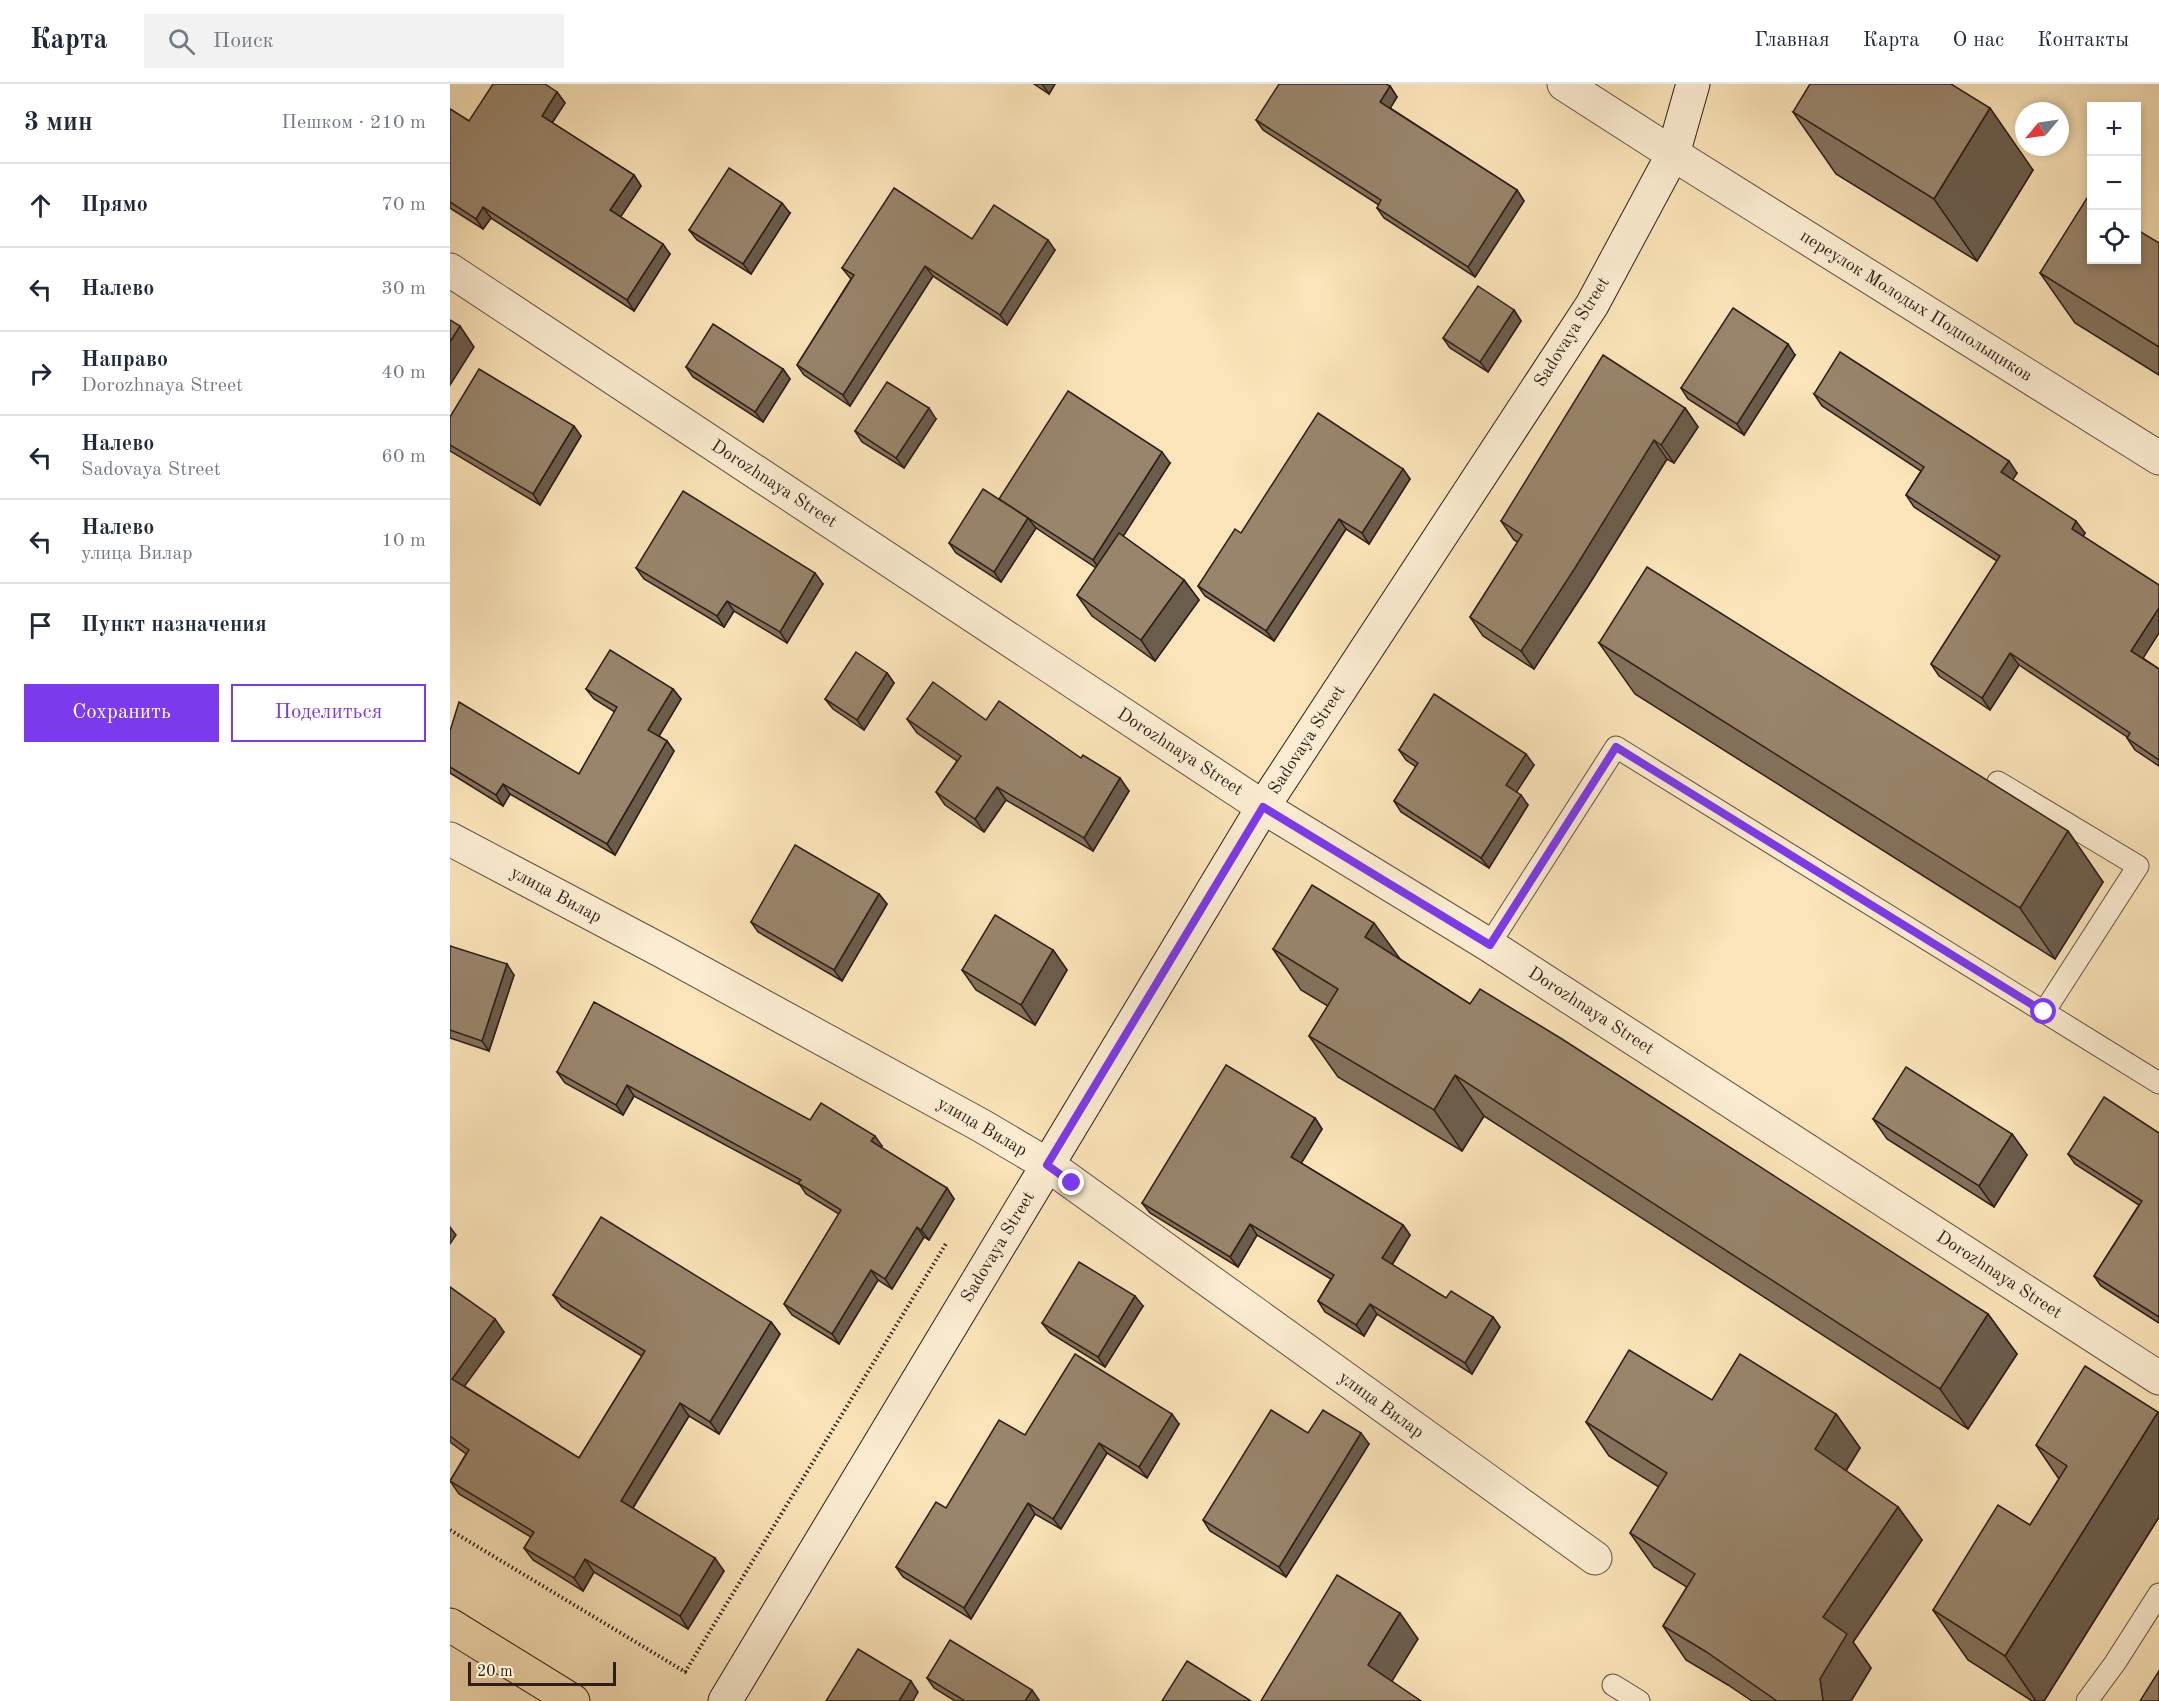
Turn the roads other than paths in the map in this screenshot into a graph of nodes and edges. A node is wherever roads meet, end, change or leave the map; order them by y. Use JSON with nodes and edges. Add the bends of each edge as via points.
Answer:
{"nodes":[{"id":1,"x":1564,"y":84,"type":"edge"},
{"id":2,"x":1692,"y":84,"type":"edge"},
{"id":3,"x":1673,"y":154,"type":"junction"},
{"id":4,"x":450,"y":270,"type":"edge"},
{"id":5,"x":2159,"y":458,"type":"edge"},
{"id":6,"x":1998,"y":782,"type":"dead end"},
{"id":7,"x":1263,"y":807,"type":"junction"},
{"id":8,"x":450,"y":839,"type":"edge"},
{"id":9,"x":1490,"y":945,"type":"junction"},
{"id":10,"x":2044,"y":1012,"type":"junction"},
{"id":11,"x":2159,"y":1083,"type":"edge"},
{"id":12,"x":1047,"y":1165,"type":"junction"},
{"id":13,"x":2159,"y":1378,"type":"edge"},
{"id":14,"x":1595,"y":1558,"type":"dead end"},
{"id":15,"x":2159,"y":1594,"type":"edge"},
{"id":16,"x":450,"y":1624,"type":"edge"},
{"id":17,"x":1613,"y":1685,"type":"dead end"},
{"id":18,"x":726,"y":1699,"type":"edge"},
{"id":19,"x":573,"y":1701,"type":"edge"},
{"id":20,"x":1639,"y":1701,"type":"edge"},
{"id":21,"x":2087,"y":1701,"type":"edge"}],
"edges":[{"from":1,"to":3,"type":"street","name":"переулок Молодых Подпольщиков"},
{"from":2,"to":3,"type":"street","name":"Sadovaya Street"},
{"from":3,"to":5,"type":"street","name":"переулок Молодых Подпольщиков"},
{"from":3,"to":7,"type":"street","name":"Sadovaya Street","via":[[1592,305]]},
{"from":4,"to":7,"type":"street","name":"Dorozhnaya Street"},
{"from":6,"to":10,"type":"lane","via":[[2138,866]]},
{"from":7,"to":9,"type":"street","name":"Dorozhnaya Street"},
{"from":7,"to":12,"type":"street","name":"Sadovaya Street"},
{"from":8,"to":12,"type":"street","name":"улица Вилар","via":[[662,951]]},
{"from":9,"to":10,"type":"lane","via":[[1616,747]]},
{"from":9,"to":13,"type":"street","name":"Dorozhnaya Street"},
{"from":10,"to":11,"type":"lane"},
{"from":12,"to":14,"type":"street","name":"улица Вилар"},
{"from":12,"to":18,"type":"street","name":"Sadovaya Street"},
{"from":15,"to":21,"type":"lane"},
{"from":16,"to":19,"type":"main road"},
{"from":17,"to":20,"type":"lane"}]}
